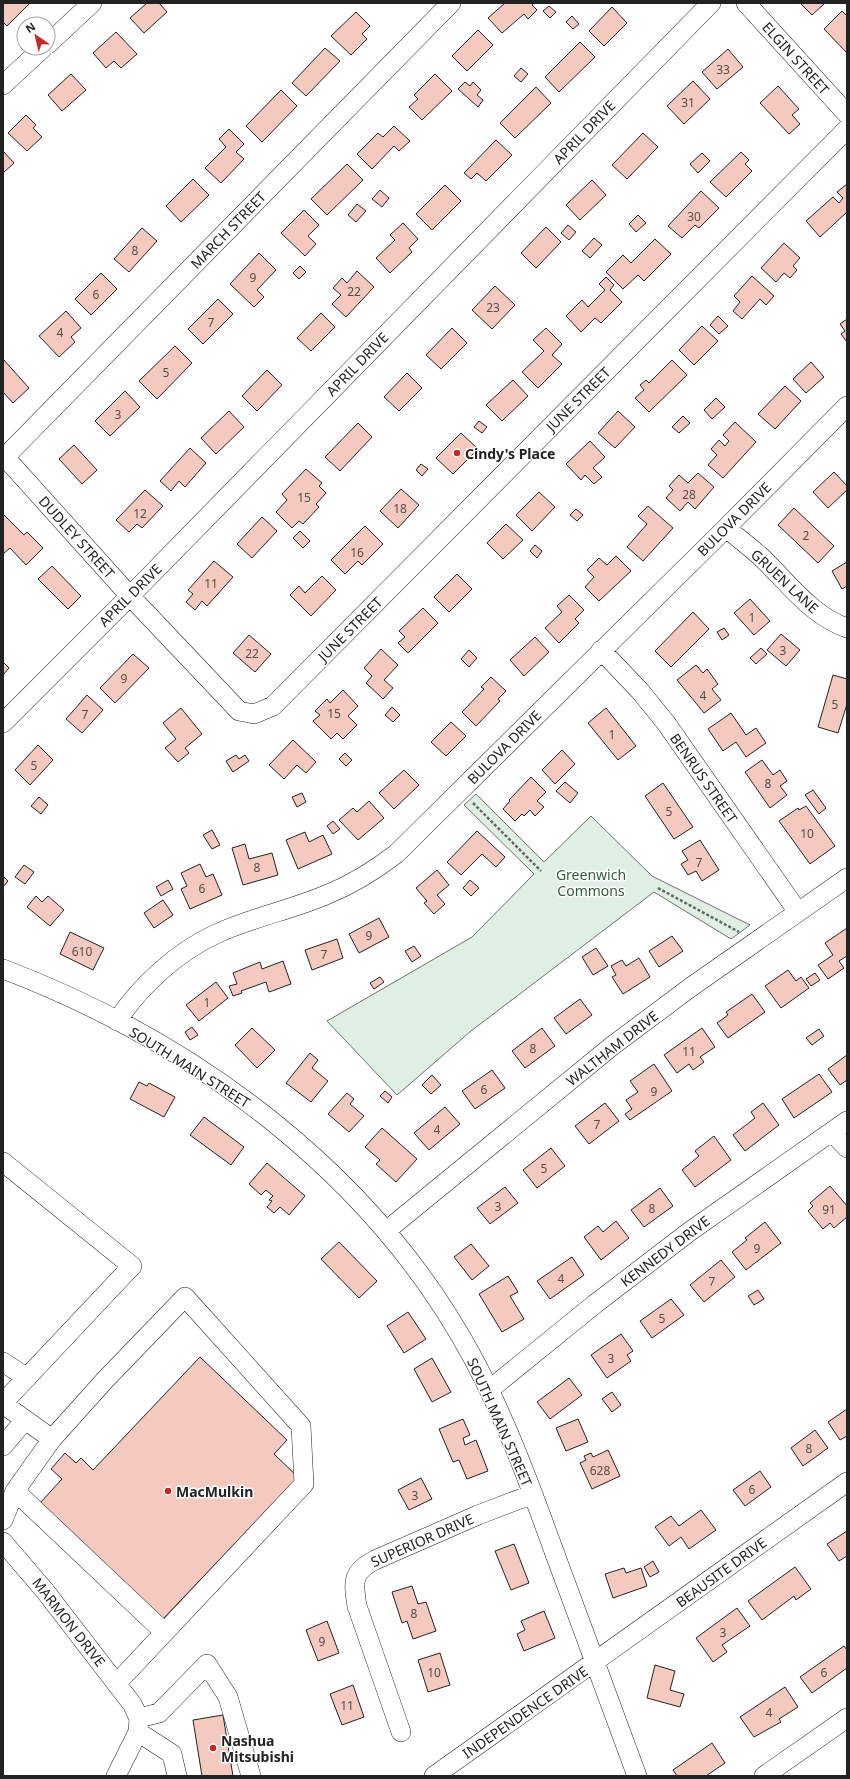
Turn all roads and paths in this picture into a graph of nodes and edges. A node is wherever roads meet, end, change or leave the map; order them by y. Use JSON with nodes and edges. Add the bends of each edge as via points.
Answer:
{"nodes":[{"id":1,"x":92,"y":3,"type":"edge"},
{"id":2,"x":451,"y":3,"type":"edge"},
{"id":3,"x":711,"y":3,"type":"edge"},
{"id":4,"x":746,"y":3,"type":"edge"},
{"id":5,"x":56,"y":37,"type":"edge"},
{"id":6,"x":34,"y":56,"type":"edge"},
{"id":7,"x":3,"y":85,"type":"edge"},
{"id":8,"x":847,"y":114,"type":"edge"},
{"id":9,"x":847,"y":129,"type":"edge"},
{"id":10,"x":847,"y":406,"type":"edge"},
{"id":11,"x":4,"y":456,"type":"edge"},
{"id":12,"x":726,"y":528,"type":"junction"},
{"id":13,"x":130,"y":596,"type":"junction"},
{"id":14,"x":847,"y":628,"type":"edge"},
{"id":15,"x":601,"y":650,"type":"junction"},
{"id":16,"x":254,"y":714,"type":"joint"},
{"id":17,"x":3,"y":723,"type":"edge"},
{"id":18,"x":473,"y":803,"type":"dead end"},
{"id":19,"x":541,"y":871,"type":"dead end"},
{"id":20,"x":847,"y":878,"type":"edge"},
{"id":21,"x":658,"y":888,"type":"dead end"},
{"id":22,"x":798,"y":912,"type":"junction"},
{"id":23,"x":740,"y":932,"type":"dead end"},
{"id":24,"x":3,"y":969,"type":"edge"},
{"id":25,"x":117,"y":1021,"type":"junction"},
{"id":26,"x":840,"y":1126,"type":"edge"},
{"id":27,"x":847,"y":1148,"type":"edge"},
{"id":28,"x":3,"y":1162,"type":"edge"},
{"id":29,"x":386,"y":1231,"type":"junction"},
{"id":30,"x":3,"y":1362,"type":"edge"},
{"id":31,"x":26,"y":1378,"type":"junction"},
{"id":32,"x":489,"y":1390,"type":"junction"},
{"id":33,"x":3,"y":1403,"type":"edge"},
{"id":34,"x":25,"y":1420,"type":"junction"},
{"id":35,"x":52,"y":1439,"type":"junction"},
{"id":36,"x":3,"y":1446,"type":"edge"},
{"id":37,"x":847,"y":1482,"type":"edge"},
{"id":38,"x":15,"y":1492,"type":"junction"},
{"id":39,"x":533,"y":1494,"type":"junction"},
{"id":40,"x":3,"y":1520,"type":"edge"},
{"id":41,"x":3,"y":1542,"type":"edge"},
{"id":42,"x":164,"y":1632,"type":"junction"},
{"id":43,"x":595,"y":1662,"type":"junction"},
{"id":44,"x":117,"y":1683,"type":"junction"},
{"id":45,"x":136,"y":1718,"type":"junction"},
{"id":46,"x":847,"y":1718,"type":"edge"},
{"id":47,"x":401,"y":1732,"type":"dead end"},
{"id":48,"x":116,"y":1776,"type":"edge"},
{"id":49,"x":177,"y":1776,"type":"edge"},
{"id":50,"x":251,"y":1776,"type":"edge"},
{"id":51,"x":434,"y":1776,"type":"edge"},
{"id":52,"x":637,"y":1776,"type":"edge"},
{"id":53,"x":764,"y":1776,"type":"edge"}],
"edges":[{"from":1,"to":5,"type":"street"},
{"from":2,"to":11,"type":"street","name":"MARCH STREET"},
{"from":3,"to":13,"type":"street","name":"APRIL DRIVE"},
{"from":4,"to":8,"type":"street","name":"ELGIN STREET"},
{"from":6,"to":7,"type":"street"},
{"from":9,"to":16,"type":"street","name":"JUNE STREET","via":[[273,706]]},
{"from":10,"to":12,"type":"street","name":"BULOVA DRIVE"},
{"from":11,"to":13,"type":"street","name":"DUDLEY STREET"},
{"from":12,"to":14,"type":"street","name":"GRUEN LANE","via":[[760,556],[816,611],[832,623]]},
{"from":12,"to":15,"type":"street","name":"BULOVA DRIVE"},
{"from":13,"to":16,"type":"street","name":"DUDLEY STREET","via":[[239,711]]},
{"from":13,"to":17,"type":"street","name":"APRIL DRIVE"},
{"from":15,"to":22,"type":"street","name":"BENRUS STREET","via":[[666,723]]},
{"from":15,"to":25,"type":"street","name":"BULOVA DRIVE","via":[[396,854],[363,877],[327,895],[246,921],[197,944],[144,986]]},
{"from":18,"to":19,"type":"path"},
{"from":20,"to":22,"type":"street","name":"WALTHAM DRIVE"},
{"from":21,"to":23,"type":"path"},
{"from":22,"to":29,"type":"street","name":"WALTHAM DRIVE","via":[[612,1046]]},
{"from":24,"to":25,"type":"street","name":"SOUTH MAIN STREET","via":[[66,995]]},
{"from":25,"to":29,"type":"street","name":"SOUTH MAIN STREET","via":[[204,1072],[268,1118],[336,1176]]},
{"from":26,"to":27,"type":"street"},
{"from":26,"to":32,"type":"street","name":"KENNEDY DRIVE","via":[[689,1232]]},
{"from":28,"to":31,"type":"street","via":[[132,1266]]},
{"from":29,"to":32,"type":"street","name":"SOUTH MAIN STREET","via":[[452,1323]]},
{"from":30,"to":31,"type":"street"},
{"from":31,"to":33,"type":"street"},
{"from":32,"to":39,"type":"street","name":"SOUTH MAIN STREET"},
{"from":33,"to":34,"type":"street"},
{"from":34,"to":35,"type":"street"},
{"from":34,"to":36,"type":"street"},
{"from":35,"to":38,"type":"street"},
{"from":35,"to":42,"type":"street","via":[[185,1297],[301,1426],[304,1484]]},
{"from":37,"to":43,"type":"street","name":"BEAUSITE DRIVE"},
{"from":38,"to":40,"type":"street"},
{"from":38,"to":42,"type":"street"},
{"from":39,"to":43,"type":"street","name":"SOUTH MAIN STREET"},
{"from":39,"to":47,"type":"street","name":"SUPERIOR DRIVE","via":[[375,1560],[362,1567],[355,1578],[357,1606]]},
{"from":41,"to":44,"type":"street","name":"MARMON DRIVE"},
{"from":42,"to":44,"type":"street"},
{"from":43,"to":51,"type":"street","name":"INDEPENDENCE DRIVE"},
{"from":43,"to":52,"type":"street","name":"SOUTH MAIN STREET"},
{"from":44,"to":45,"type":"street","name":"MARMON DRIVE"},
{"from":45,"to":48,"type":"street"},
{"from":45,"to":49,"type":"street","via":[[172,1754]]},
{"from":45,"to":50,"type":"street","via":[[159,1713],[207,1664],[228,1697]]},
{"from":46,"to":53,"type":"street"}]}
